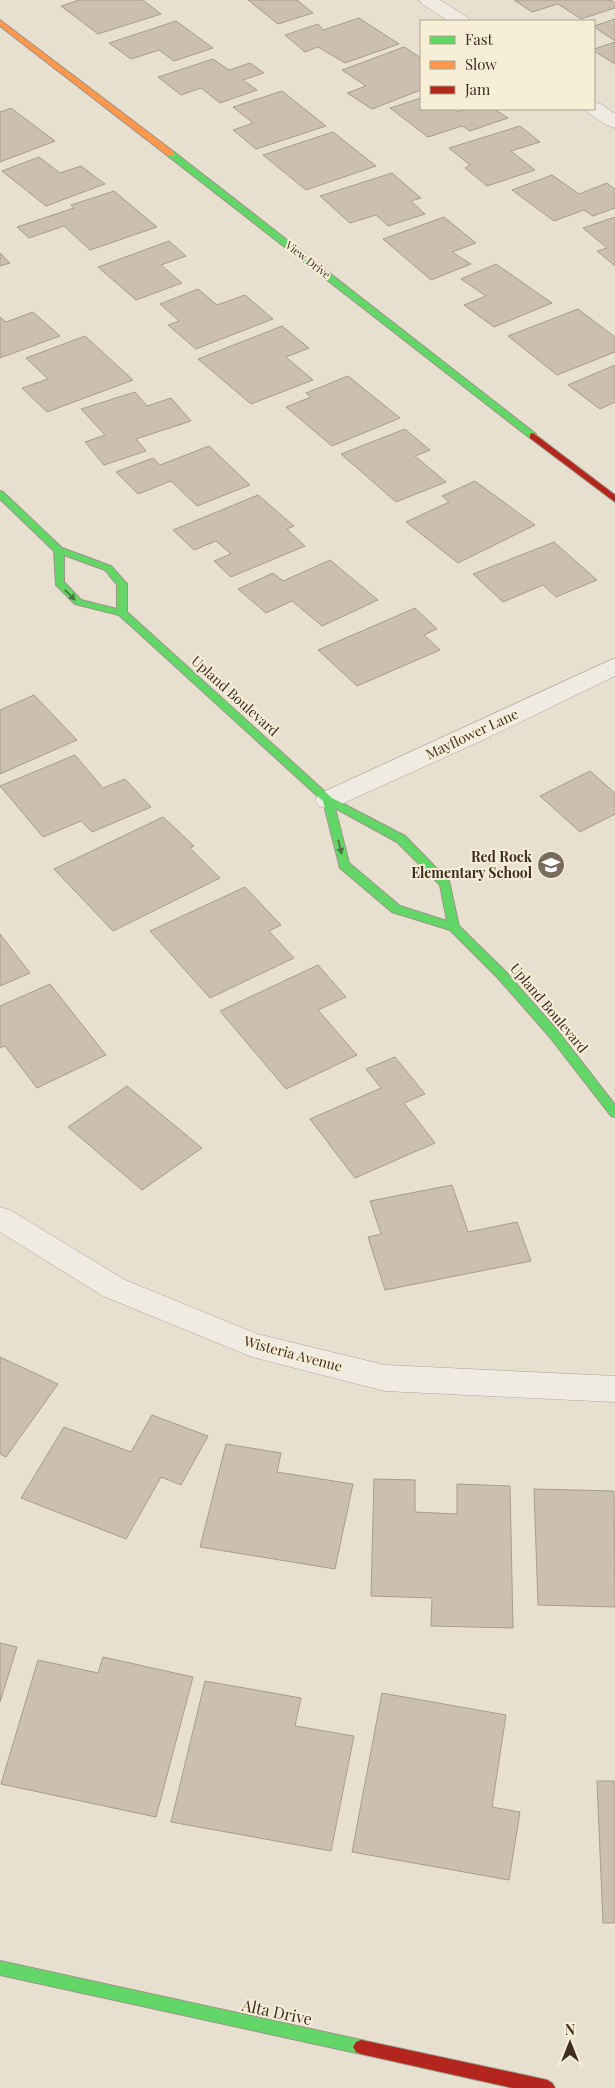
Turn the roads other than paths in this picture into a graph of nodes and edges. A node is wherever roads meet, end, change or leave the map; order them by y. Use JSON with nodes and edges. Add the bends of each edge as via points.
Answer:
{"nodes":[{"id":1,"x":428,"y":0,"type":"edge"},
{"id":2,"x":459,"y":20,"type":"edge"},
{"id":3,"x":0,"y":22,"type":"edge"},
{"id":4,"x":595,"y":109,"type":"edge"},
{"id":5,"x":615,"y":122,"type":"edge"},
{"id":6,"x":0,"y":494,"type":"edge"},
{"id":7,"x":615,"y":499,"type":"edge"},
{"id":8,"x":58,"y":550,"type":"junction"},
{"id":9,"x":122,"y":614,"type":"junction"},
{"id":10,"x":615,"y":666,"type":"edge"},
{"id":11,"x":328,"y":800,"type":"junction"},
{"id":12,"x":454,"y":927,"type":"junction"},
{"id":13,"x":615,"y":1113,"type":"edge"},
{"id":14,"x":0,"y":1218,"type":"edge"},
{"id":15,"x":615,"y":1389,"type":"edge"},
{"id":16,"x":0,"y":1968,"type":"edge"},
{"id":17,"x":547,"y":2088,"type":"edge"}],
"edges":[{"from":1,"to":2,"type":"street"},
{"from":3,"to":7,"type":"street","name":"View Drive"},
{"from":4,"to":5,"type":"street"},
{"from":6,"to":8,"type":"street"},
{"from":8,"to":9,"type":"street","via":[[108,568],[122,584]]},
{"from":8,"to":9,"type":"street","name":"Upland Boulevard","one_way":true,"via":[[59,583],[78,602]]},
{"from":9,"to":11,"type":"street","name":"Upland Boulevard"},
{"from":10,"to":11,"type":"street","name":"Mayflower Lane"},
{"from":11,"to":12,"type":"street","name":"Upland Boulevard","via":[[401,839],[445,884]]},
{"from":11,"to":12,"type":"street","name":"Upland Boulevard","one_way":true,"via":[[344,865],[396,909]]},
{"from":12,"to":13,"type":"street","name":"Upland Boulevard","via":[[554,1034]]},
{"from":14,"to":15,"type":"street","name":"Wisteria Avenue","via":[[114,1288],[252,1344],[385,1378]]},
{"from":16,"to":17,"type":"street","name":"Alta Drive"}]}
